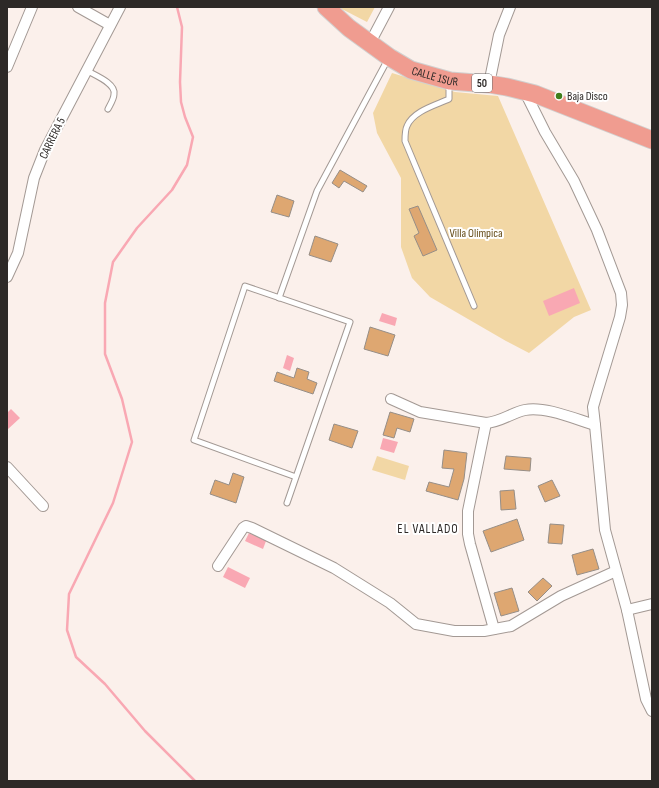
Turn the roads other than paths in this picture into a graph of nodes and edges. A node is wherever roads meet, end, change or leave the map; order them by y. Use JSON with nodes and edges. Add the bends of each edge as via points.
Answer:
{"nodes":[{"id":1,"x":78,"y":7,"type":"edge"},
{"id":2,"x":120,"y":7,"type":"edge"},
{"id":3,"x":326,"y":7,"type":"edge"},
{"id":4,"x":389,"y":7,"type":"edge"},
{"id":5,"x":510,"y":7,"type":"edge"},
{"id":6,"x":27,"y":9,"type":"edge"},
{"id":7,"x":110,"y":25,"type":"junction"},
{"id":8,"x":370,"y":43,"type":"junction"},
{"id":9,"x":389,"y":57,"type":"junction"},
{"id":10,"x":7,"y":67,"type":"edge"},
{"id":11,"x":86,"y":70,"type":"junction"},
{"id":12,"x":450,"y":81,"type":"junction"},
{"id":13,"x":489,"y":84,"type":"junction"},
{"id":14,"x":525,"y":92,"type":"junction"},
{"id":15,"x":108,"y":109,"type":"dead end"},
{"id":16,"x":651,"y":136,"type":"edge"},
{"id":17,"x":7,"y":277,"type":"edge"},
{"id":18,"x":279,"y":298,"type":"junction"},
{"id":19,"x":474,"y":306,"type":"dead end"},
{"id":20,"x":391,"y":399,"type":"dead end"},
{"id":21,"x":486,"y":423,"type":"junction"},
{"id":22,"x":594,"y":425,"type":"junction"},
{"id":23,"x":7,"y":467,"type":"edge"},
{"id":24,"x":296,"y":477,"type":"junction"},
{"id":25,"x":287,"y":503,"type":"dead end"},
{"id":26,"x":42,"y":506,"type":"dead end"},
{"id":27,"x":218,"y":566,"type":"dead end"},
{"id":28,"x":616,"y":571,"type":"junction"},
{"id":29,"x":652,"y":604,"type":"edge"},
{"id":30,"x":627,"y":610,"type":"junction"},
{"id":31,"x":494,"y":629,"type":"junction"},
{"id":32,"x":652,"y":711,"type":"edge"}],
"edges":[{"from":1,"to":7,"type":"street"},
{"from":2,"to":7,"type":"street","name":"CARRERA 5"},
{"from":3,"to":8,"type":"highway","name":"CALLE 1SUR","number":"50"},
{"from":4,"to":8,"type":"street"},
{"from":5,"to":13,"type":"street","via":[[499,35]]},
{"from":6,"to":10,"type":"street"},
{"from":7,"to":11,"type":"street","name":"CARRERA 5"},
{"from":8,"to":9,"type":"highway","name":"CALLE 1SUR","number":"50"},
{"from":9,"to":12,"type":"highway","name":"CALLE 1SUR","number":"50","via":[[410,70]]},
{"from":9,"to":18,"type":"lane","via":[[317,191]]},
{"from":11,"to":15,"type":"lane","via":[[110,84],[113,89],[114,94]]},
{"from":11,"to":17,"type":"street","name":"CARRERA 5","via":[[34,178],[18,253]]},
{"from":12,"to":13,"type":"highway","name":"CALLE 1SUR","number":"50"},
{"from":12,"to":19,"type":"lane","via":[[449,99],[418,113],[411,119],[404,141]]},
{"from":13,"to":14,"type":"highway","name":"CALLE 1SUR","number":"50"},
{"from":14,"to":16,"type":"highway","name":"CALLE 1SUR","number":"50"},
{"from":14,"to":22,"type":"street","via":[[574,181],[597,230],[621,293],[620,318],[593,407]]},
{"from":18,"to":24,"type":"lane","via":[[350,322]]},
{"from":18,"to":24,"type":"lane","via":[[245,286],[194,440]]},
{"from":20,"to":21,"type":"street","via":[[420,412]]},
{"from":21,"to":22,"type":"street","via":[[496,422],[523,410],[534,409]]},
{"from":21,"to":31,"type":"street","via":[[468,511],[468,534]]},
{"from":22,"to":28,"type":"street","via":[[605,530]]},
{"from":23,"to":26,"type":"street"},
{"from":24,"to":25,"type":"lane"},
{"from":27,"to":31,"type":"street","via":[[246,526],[334,568],[390,603],[416,624],[454,631]]},
{"from":28,"to":30,"type":"street"},
{"from":28,"to":31,"type":"street","via":[[561,596],[511,626]]},
{"from":29,"to":30,"type":"street"},
{"from":30,"to":32,"type":"street","via":[[646,699]]}]}
